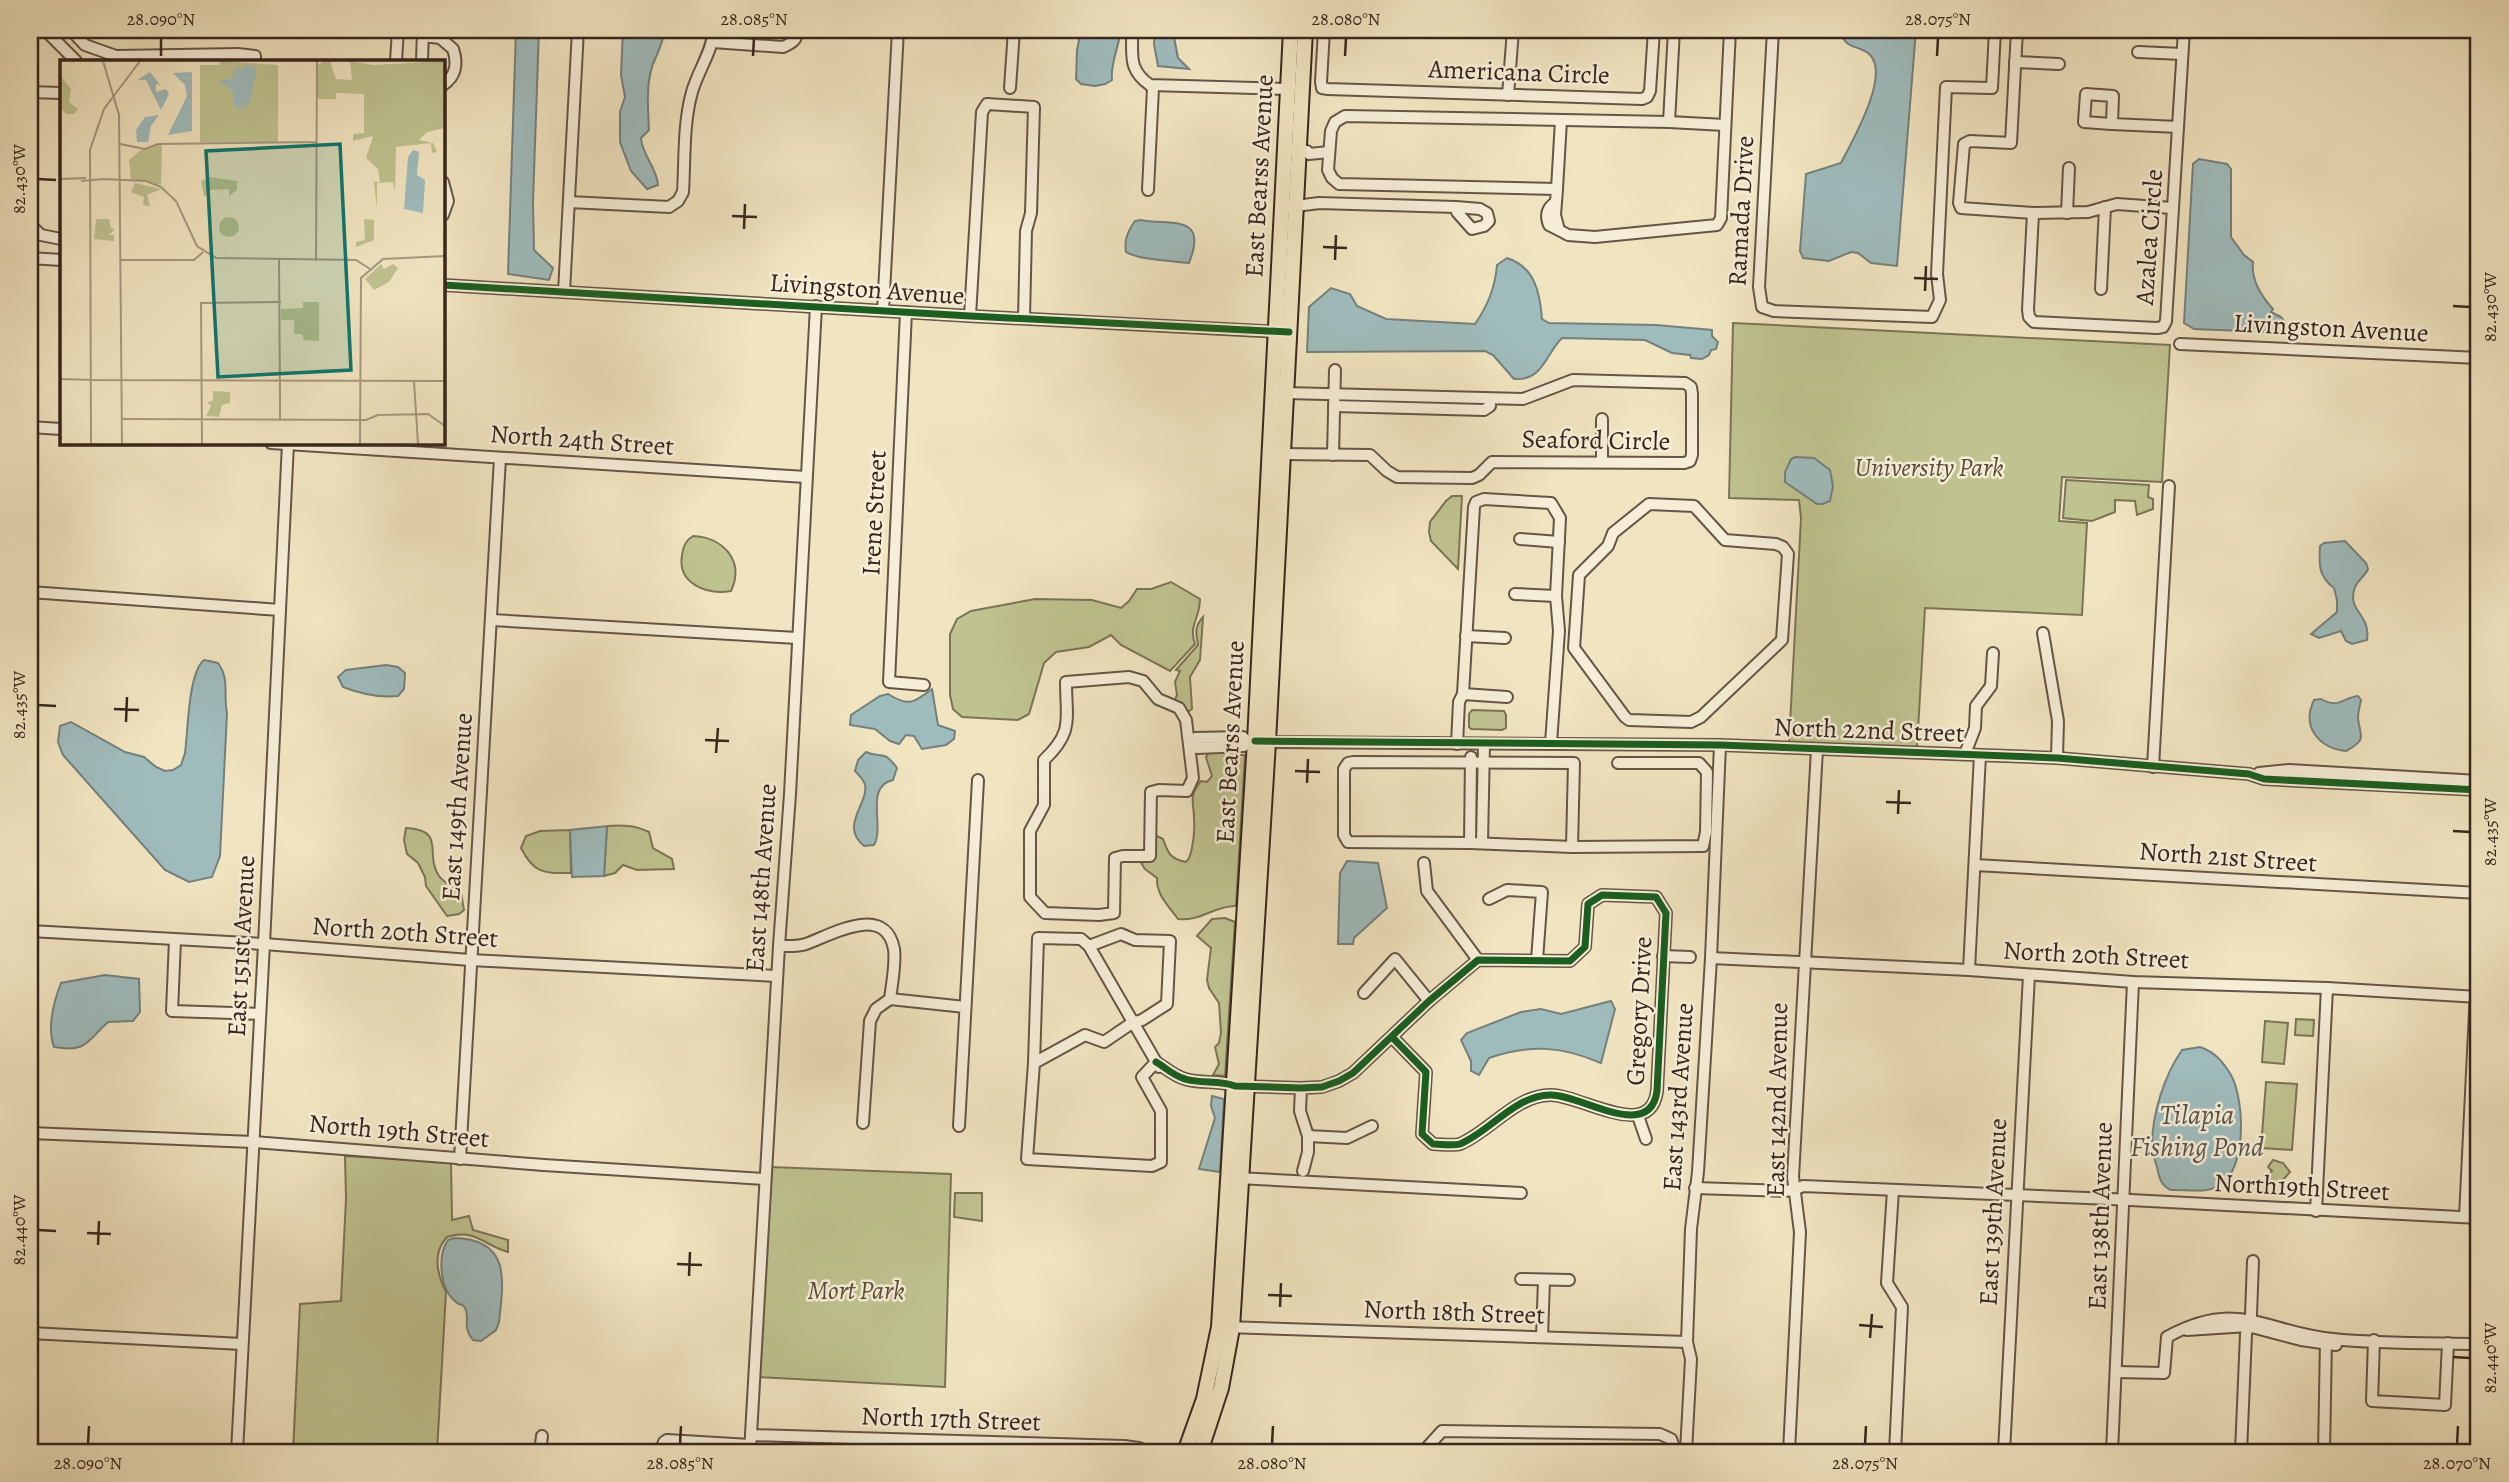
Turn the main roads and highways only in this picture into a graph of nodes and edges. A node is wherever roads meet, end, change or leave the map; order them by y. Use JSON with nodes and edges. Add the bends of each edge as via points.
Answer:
{"nodes":[{"id":1,"x":1291,"y":30,"type":"edge"},
{"id":2,"x":1305,"y":30,"type":"edge"},
{"id":3,"x":1297,"y":150,"type":"junction"},
{"id":4,"x":1282,"y":332,"type":"junction"},
{"id":5,"x":1256,"y":741,"type":"junction"},
{"id":6,"x":1215,"y":1386,"type":"junction"},
{"id":7,"x":1185,"y":1452,"type":"edge"},
{"id":8,"x":1200,"y":1452,"type":"edge"}],
"edges":[{"from":1,"to":3,"type":"main road","name":"East Bearss Avenue","via":[[1288,89]]},
{"from":2,"to":3,"type":"main road","name":"East Bearss Avenue"},
{"from":3,"to":4,"type":"main road","name":"East Bearss Avenue"},
{"from":4,"to":5,"type":"main road","name":"East Bearss Avenue"},
{"from":4,"to":5,"type":"main road","name":"East Bearss Avenue","via":[[1283,454]]},
{"from":5,"to":6,"type":"main road","name":"East Bearss Avenue","via":[[1236,1178],[1226,1327]]},
{"from":6,"to":7,"type":"main road","name":"East Bearss Avenue"},
{"from":6,"to":8,"type":"main road","name":"East Bearss Avenue"}]}
